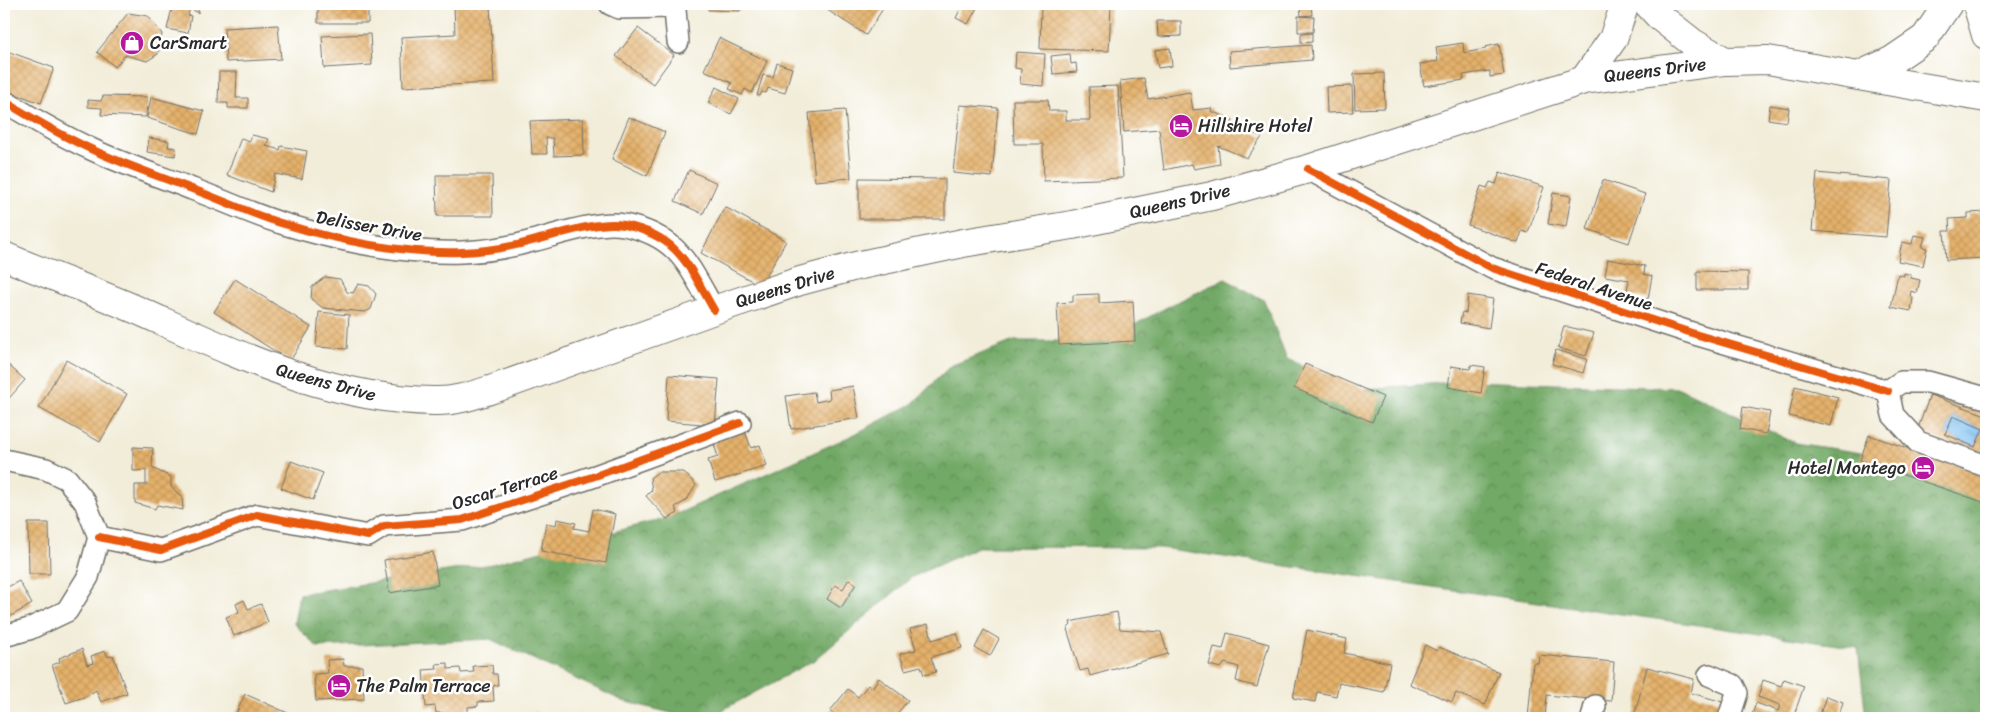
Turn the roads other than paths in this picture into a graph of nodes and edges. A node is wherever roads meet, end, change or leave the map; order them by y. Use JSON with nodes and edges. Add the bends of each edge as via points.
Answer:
{"nodes":[{"id":1,"x":610,"y":4,"type":"edge"},
{"id":2,"x":1625,"y":4,"type":"edge"},
{"id":3,"x":1648,"y":4,"type":"edge"},
{"id":4,"x":1948,"y":4,"type":"edge"},
{"id":5,"x":1977,"y":4,"type":"edge"},
{"id":6,"x":1986,"y":35,"type":"edge"},
{"id":7,"x":678,"y":42,"type":"dead end"},
{"id":8,"x":1725,"y":61,"type":"junction"},
{"id":9,"x":1858,"y":76,"type":"junction"},
{"id":10,"x":1584,"y":80,"type":"junction"},
{"id":11,"x":1986,"y":98,"type":"edge"},
{"id":12,"x":4,"y":101,"type":"edge"},
{"id":13,"x":1308,"y":169,"type":"junction"},
{"id":14,"x":4,"y":256,"type":"edge"},
{"id":15,"x":714,"y":310,"type":"junction"},
{"id":16,"x":1888,"y":391,"type":"junction"},
{"id":17,"x":1986,"y":398,"type":"edge"},
{"id":18,"x":740,"y":423,"type":"dead end"},
{"id":19,"x":4,"y":460,"type":"edge"},
{"id":20,"x":1986,"y":466,"type":"edge"},
{"id":21,"x":99,"y":537,"type":"junction"},
{"id":22,"x":4,"y":636,"type":"edge"},
{"id":23,"x":1709,"y":675,"type":"dead end"},
{"id":24,"x":1730,"y":718,"type":"edge"}],
"edges":[{"from":1,"to":7,"type":"street","via":[[619,8],[670,7],[675,10]]},
{"from":2,"to":10,"type":"main road","name":"Queens Drive","via":[[1613,39]]},
{"from":3,"to":8,"type":"main road","via":[[1693,43]]},
{"from":4,"to":9,"type":"main road","via":[[1925,38]]},
{"from":5,"to":6,"type":"main road"},
{"from":8,"to":9,"type":"main road","name":"Queens Drive","via":[[1768,60]]},
{"from":8,"to":10,"type":"main road","name":"Queens Drive"},
{"from":9,"to":11,"type":"main road","name":"Queens Drive"},
{"from":10,"to":13,"type":"main road","name":"Queens Drive"},
{"from":12,"to":15,"type":"street","name":"Delisser Drive","via":[[40,124],[138,169],[282,224],[368,244],[426,252],[463,252],[503,248],[604,225],[623,224],[654,233],[668,241],[683,257]]},
{"from":13,"to":15,"type":"main road","name":"Queens Drive","via":[[1212,196],[856,266],[784,285]]},
{"from":13,"to":16,"type":"street","name":"Federal Avenue","via":[[1492,268],[1698,335]]},
{"from":14,"to":15,"type":"main road","name":"Queens Drive","via":[[295,377],[363,395],[436,402],[493,389]]},
{"from":16,"to":17,"type":"street","via":[[1901,382],[1928,382]]},
{"from":16,"to":20,"type":"street","via":[[1893,415],[1918,442]]},
{"from":18,"to":21,"type":"street","name":"Oscar Terrace","via":[[462,520],[384,526],[368,536],[257,515],[162,550]]},
{"from":19,"to":21,"type":"street","via":[[46,469],[67,479],[85,502]]},
{"from":21,"to":22,"type":"street","via":[[88,577],[67,610],[29,629]]},
{"from":23,"to":24,"type":"street","via":[[1733,685],[1737,693]]}]}
